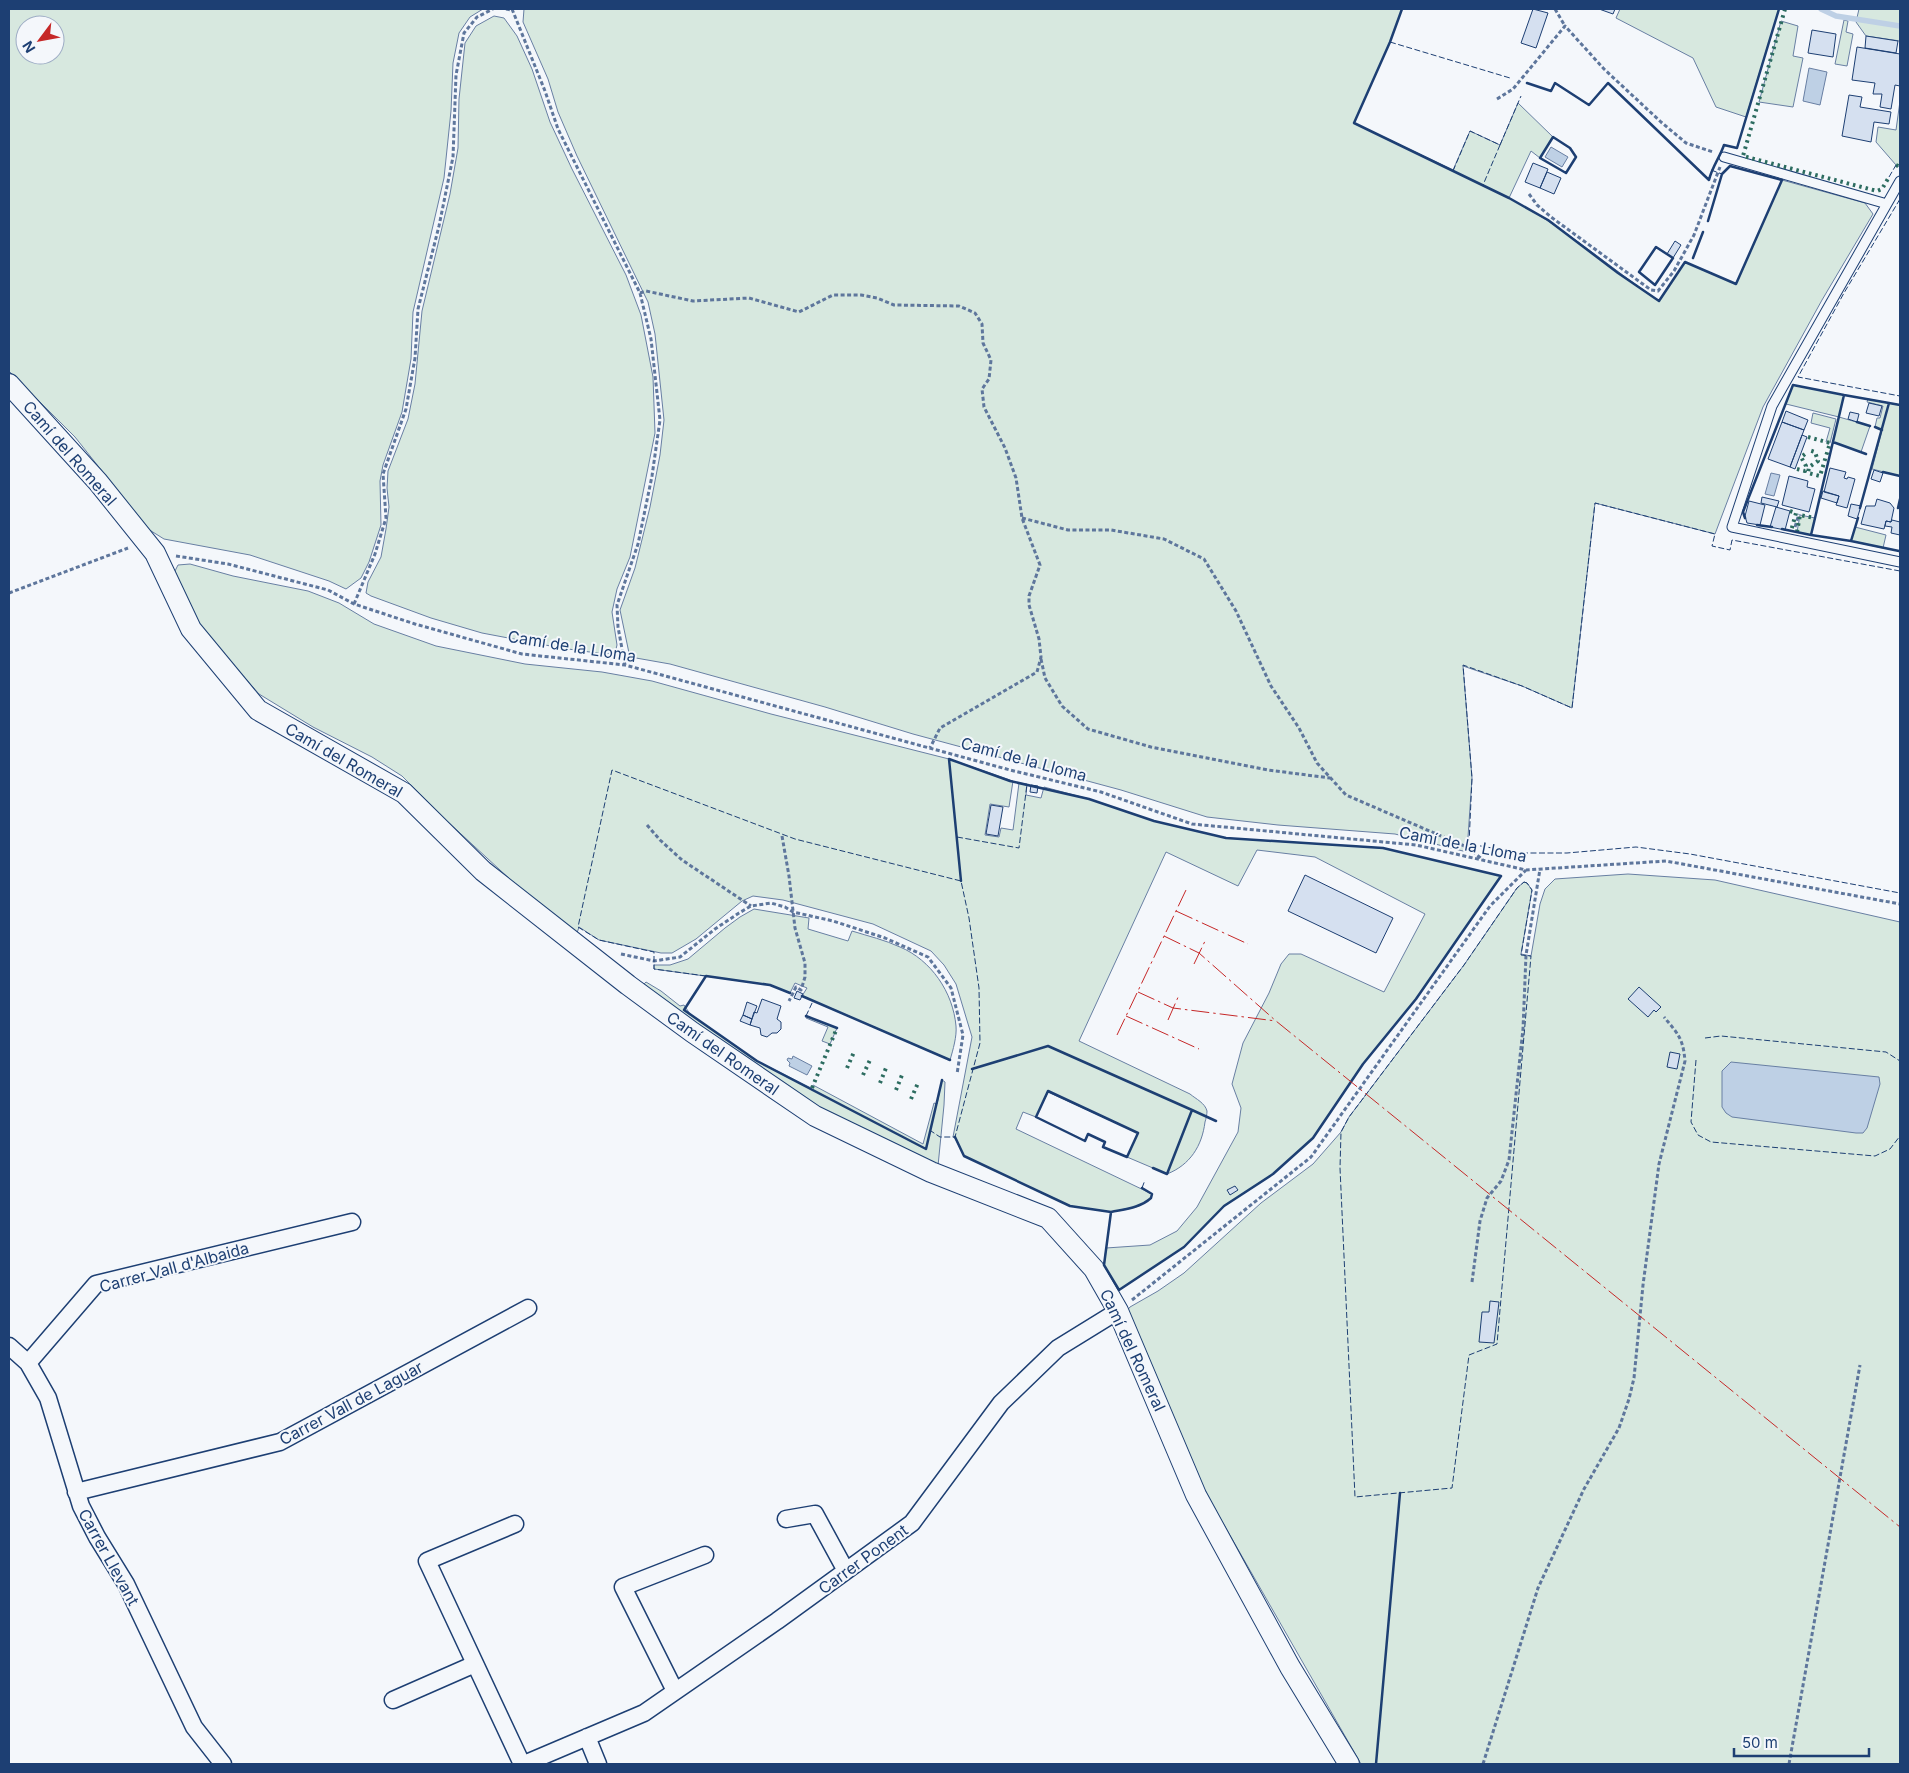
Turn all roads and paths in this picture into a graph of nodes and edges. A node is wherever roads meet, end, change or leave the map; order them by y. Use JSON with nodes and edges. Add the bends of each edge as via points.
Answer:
{"nodes":[{"id":1,"x":493,"y":9,"type":"edge"},
{"id":2,"x":506,"y":9,"type":"edge"},
{"id":3,"x":1555,"y":9,"type":"edge"},
{"id":4,"x":511,"y":10,"type":"edge"},
{"id":5,"x":1565,"y":26,"type":"junction"},
{"id":6,"x":1497,"y":99,"type":"dead end"},
{"id":7,"x":1724,"y":157,"type":"junction"},
{"id":8,"x":1900,"y":181,"type":"edge"},
{"id":9,"x":1529,"y":194,"type":"dead end"},
{"id":10,"x":1887,"y":204,"type":"junction"},
{"id":11,"x":640,"y":293,"type":"junction"},
{"id":12,"x":9,"y":384,"type":"edge"},
{"id":13,"x":1022,"y":518,"type":"junction"},
{"id":14,"x":155,"y":553,"type":"junction"},
{"id":15,"x":1900,"y":562,"type":"edge"},
{"id":16,"x":9,"y":593,"type":"edge"},
{"id":17,"x":354,"y":604,"type":"junction"},
{"id":18,"x":1041,"y":657,"type":"junction"},
{"id":19,"x":625,"y":665,"type":"junction"},
{"id":20,"x":930,"y":748,"type":"junction"},
{"id":21,"x":1330,"y":778,"type":"junction"},
{"id":22,"x":647,"y":825,"type":"dead end"},
{"id":23,"x":782,"y":836,"type":"dead end"},
{"id":24,"x":1485,"y":861,"type":"junction"},
{"id":25,"x":1540,"y":869,"type":"junction"},
{"id":26,"x":1526,"y":870,"type":"junction"},
{"id":27,"x":1900,"y":904,"type":"edge"},
{"id":28,"x":751,"y":906,"type":"junction"},
{"id":29,"x":794,"y":912,"type":"junction"},
{"id":30,"x":595,"y":959,"type":"junction"},
{"id":31,"x":789,"y":1001,"type":"dead end"},
{"id":32,"x":1664,"y":1017,"type":"dead end"},
{"id":33,"x":957,"y":1074,"type":"dead end"},
{"id":34,"x":352,"y":1222,"type":"dead end"},
{"id":35,"x":1472,"y":1282,"type":"dead end"},
{"id":36,"x":528,"y":1308,"type":"dead end"},
{"id":37,"x":1118,"y":1311,"type":"junction"},
{"id":38,"x":9,"y":1346,"type":"edge"},
{"id":39,"x":28,"y":1363,"type":"junction"},
{"id":40,"x":1860,"y":1365,"type":"dead end"},
{"id":41,"x":76,"y":1492,"type":"junction"},
{"id":42,"x":786,"y":1519,"type":"dead end"},
{"id":43,"x":515,"y":1524,"type":"dead end"},
{"id":44,"x":705,"y":1556,"type":"dead end"},
{"id":45,"x":846,"y":1571,"type":"junction"},
{"id":46,"x":475,"y":1664,"type":"junction"},
{"id":47,"x":675,"y":1691,"type":"junction"},
{"id":48,"x":393,"y":1700,"type":"dead end"},
{"id":49,"x":587,"y":1737,"type":"junction"},
{"id":50,"x":223,"y":1764,"type":"edge"},
{"id":51,"x":523,"y":1764,"type":"edge"},
{"id":52,"x":598,"y":1764,"type":"edge"},
{"id":53,"x":1350,"y":1764,"type":"edge"},
{"id":54,"x":1483,"y":1764,"type":"edge"},
{"id":55,"x":1789,"y":1764,"type":"edge"}],
"edges":[{"from":1,"to":17,"type":"path","via":[[477,17],[464,32],[456,75],[453,157],[418,309],[415,358],[406,409],[383,474],[386,518]]},
{"from":2,"to":4,"type":"path"},
{"from":3,"to":5,"type":"path"},
{"from":4,"to":11,"type":"path","via":[[558,129]]},
{"from":5,"to":6,"type":"path","via":[[1513,89]]},
{"from":5,"to":7,"type":"path","via":[[1604,69],[1686,143]]},
{"from":7,"to":9,"type":"path","via":[[1694,235],[1674,271],[1658,290],[1651,290],[1551,217]]},
{"from":7,"to":10,"type":"lane"},
{"from":8,"to":10,"type":"lane"},
{"from":10,"to":15,"type":"lane","via":[[1772,406],[1732,527]]},
{"from":11,"to":13,"type":"path","via":[[646,291],[693,301],[749,298],[799,312],[832,295],[861,295],[894,305],[959,306],[975,313],[982,324],[983,343],[991,360],[989,379],[982,389],[984,407],[1016,478]]},
{"from":11,"to":19,"type":"path","via":[[651,339],[660,420],[638,544],[617,605]]},
{"from":12,"to":14,"type":"street","name":"Camí del Romeral","via":[[98,482]]},
{"from":13,"to":18,"type":"path","via":[[1040,565],[1029,605],[1040,639]]},
{"from":13,"to":21,"type":"path","via":[[1068,530],[1111,530],[1164,539],[1204,559],[1236,611],[1271,686],[1317,763]]},
{"from":14,"to":16,"type":"path","name":"Camí de la Lloma","via":[[127,548]]},
{"from":14,"to":17,"type":"path","name":"Camí de la Lloma","via":[[228,564],[328,590]]},
{"from":14,"to":30,"type":"street","name":"Camí del Romeral","via":[[191,629],[258,710],[404,794],[484,871]]},
{"from":17,"to":19,"type":"path","name":"Camí de la Lloma","via":[[522,654]]},
{"from":18,"to":20,"type":"path","via":[[1036,672],[940,728]]},
{"from":18,"to":21,"type":"path","via":[[1045,678],[1062,706],[1088,729],[1150,747],[1268,770]]},
{"from":19,"to":20,"type":"path","name":"Camí de la Lloma"},
{"from":20,"to":24,"type":"path","name":"Camí de la Lloma","via":[[1101,792],[1192,824],[1416,845]]},
{"from":21,"to":24,"type":"path","via":[[1346,795],[1469,848]]},
{"from":22,"to":28,"type":"path","via":[[682,860]]},
{"from":23,"to":29,"type":"path"},
{"from":24,"to":26,"type":"path","name":"Camí de la Lloma"},
{"from":25,"to":26,"type":"path","name":"Camí de la Lloma"},
{"from":25,"to":27,"type":"path","name":"Camí de la Lloma","via":[[1666,861]]},
{"from":25,"to":35,"type":"path","via":[[1526,955],[1523,1029],[1509,1160],[1501,1181],[1487,1198],[1480,1221]]},
{"from":26,"to":37,"type":"path","via":[[1490,906],[1311,1157]]},
{"from":28,"to":29,"type":"path","via":[[771,903]]},
{"from":28,"to":30,"type":"path","via":[[680,957],[654,961],[616,954]]},
{"from":29,"to":31,"type":"path","via":[[805,977],[802,990],[796,987]]},
{"from":29,"to":33,"type":"path","via":[[885,938],[928,957],[951,988],[961,1026],[963,1035]]},
{"from":30,"to":37,"type":"street","name":"Camí del Romeral","via":[[692,1032],[815,1116],[931,1172],[1048,1218],[1094,1269]]},
{"from":32,"to":54,"type":"path","via":[[1684,1044],[1685,1061],[1659,1164],[1629,1399],[1619,1428],[1584,1489],[1538,1588]]},
{"from":34,"to":39,"type":"street","name":"Carrer Vall d'Albaida","via":[[96,1284]]},
{"from":36,"to":41,"type":"street","name":"Carrer Vall de Laguar","via":[[280,1442]]},
{"from":37,"to":45,"type":"street","name":"Carrer Ponent","via":[[1058,1348],[1001,1403],[912,1523]]},
{"from":37,"to":53,"type":"street","name":"Camí del Romeral","via":[[1196,1495],[1290,1667]]},
{"from":38,"to":39,"type":"street","name":"Carrer Llevant"},
{"from":39,"to":41,"type":"street","name":"Carrer Llevant","via":[[48,1398]]},
{"from":40,"to":55,"type":"path"},
{"from":41,"to":50,"type":"street","name":"Carrer Llevant","via":[[96,1537],[126,1584],[194,1727]]},
{"from":42,"to":45,"type":"street","via":[[815,1514]]},
{"from":43,"to":46,"type":"street","via":[[427,1560]]},
{"from":44,"to":47,"type":"street","via":[[623,1587]]},
{"from":45,"to":47,"type":"street","name":"Carrer Ponent"},
{"from":46,"to":48,"type":"street"},
{"from":46,"to":51,"type":"street"},
{"from":47,"to":49,"type":"street","name":"Carrer Ponent","via":[[644,1713]]},
{"from":49,"to":51,"type":"street"},
{"from":49,"to":52,"type":"street"}]}
